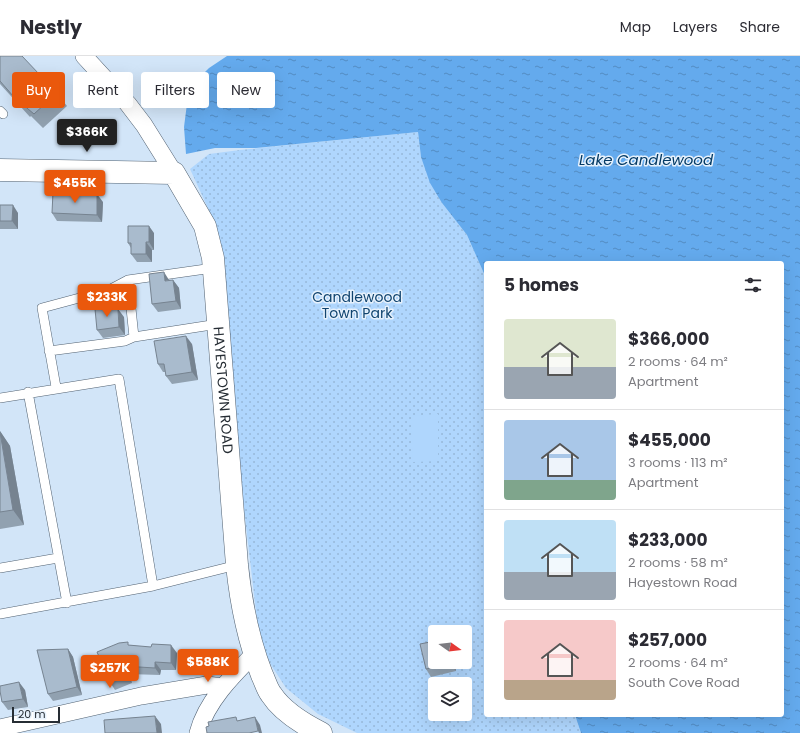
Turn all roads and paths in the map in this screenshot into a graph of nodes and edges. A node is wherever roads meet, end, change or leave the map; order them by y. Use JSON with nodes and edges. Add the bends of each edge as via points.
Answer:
{"nodes":[{"id":1,"x":84,"y":56,"type":"edge"},
{"id":2,"x":0,"y":170,"type":"edge"},
{"id":3,"x":174,"y":173,"type":"junction"},
{"id":4,"x":213,"y":268,"type":"junction"},
{"id":5,"x":128,"y":280,"type":"junction"},
{"id":6,"x":218,"y":324,"type":"junction"},
{"id":7,"x":134,"y":337,"type":"junction"},
{"id":8,"x":50,"y":351,"type":"junction"},
{"id":9,"x":56,"y":387,"type":"junction"},
{"id":10,"x":28,"y":392,"type":"junction"},
{"id":11,"x":0,"y":398,"type":"edge"},
{"id":12,"x":58,"y":558,"type":"junction"},
{"id":13,"x":237,"y":565,"type":"junction"},
{"id":14,"x":0,"y":568,"type":"edge"},
{"id":15,"x":153,"y":586,"type":"junction"},
{"id":16,"x":66,"y":603,"type":"junction"},
{"id":17,"x":0,"y":614,"type":"edge"},
{"id":18,"x":254,"y":654,"type":"junction"},
{"id":19,"x":222,"y":686,"type":"junction"},
{"id":20,"x":0,"y":728,"type":"edge"},
{"id":21,"x":198,"y":733,"type":"edge"},
{"id":22,"x":321,"y":733,"type":"edge"}],
"edges":[{"from":1,"to":3,"type":"street","name":"HAYESTOWN ROAD","via":[[140,120]]},
{"from":2,"to":3,"type":"street"},
{"from":3,"to":4,"type":"street","name":"HAYESTOWN ROAD","via":[[205,226]]},
{"from":4,"to":5,"type":"lane"},
{"from":4,"to":6,"type":"street","name":"HAYESTOWN ROAD"},
{"from":5,"to":7,"type":"lane"},
{"from":5,"to":8,"type":"lane","via":[[109,290],[42,308]]},
{"from":6,"to":7,"type":"lane"},
{"from":6,"to":13,"type":"street","name":"HAYESTOWN ROAD"},
{"from":7,"to":8,"type":"lane","via":[[125,341]]},
{"from":8,"to":9,"type":"lane"},
{"from":9,"to":10,"type":"lane"},
{"from":9,"to":15,"type":"lane","via":[[119,379]]},
{"from":10,"to":11,"type":"lane"},
{"from":10,"to":12,"type":"lane"},
{"from":12,"to":14,"type":"lane"},
{"from":12,"to":16,"type":"lane"},
{"from":13,"to":15,"type":"lane"},
{"from":13,"to":18,"type":"street","name":"HAYESTOWN ROAD","via":[[240,601]]},
{"from":15,"to":16,"type":"lane"},
{"from":16,"to":17,"type":"lane"},
{"from":18,"to":19,"type":"street"},
{"from":18,"to":22,"type":"street","name":"HAYESTOWN ROAD","via":[[271,694],[306,726]]},
{"from":19,"to":20,"type":"street","via":[[207,685],[141,696]]},
{"from":19,"to":21,"type":"street"}]}
